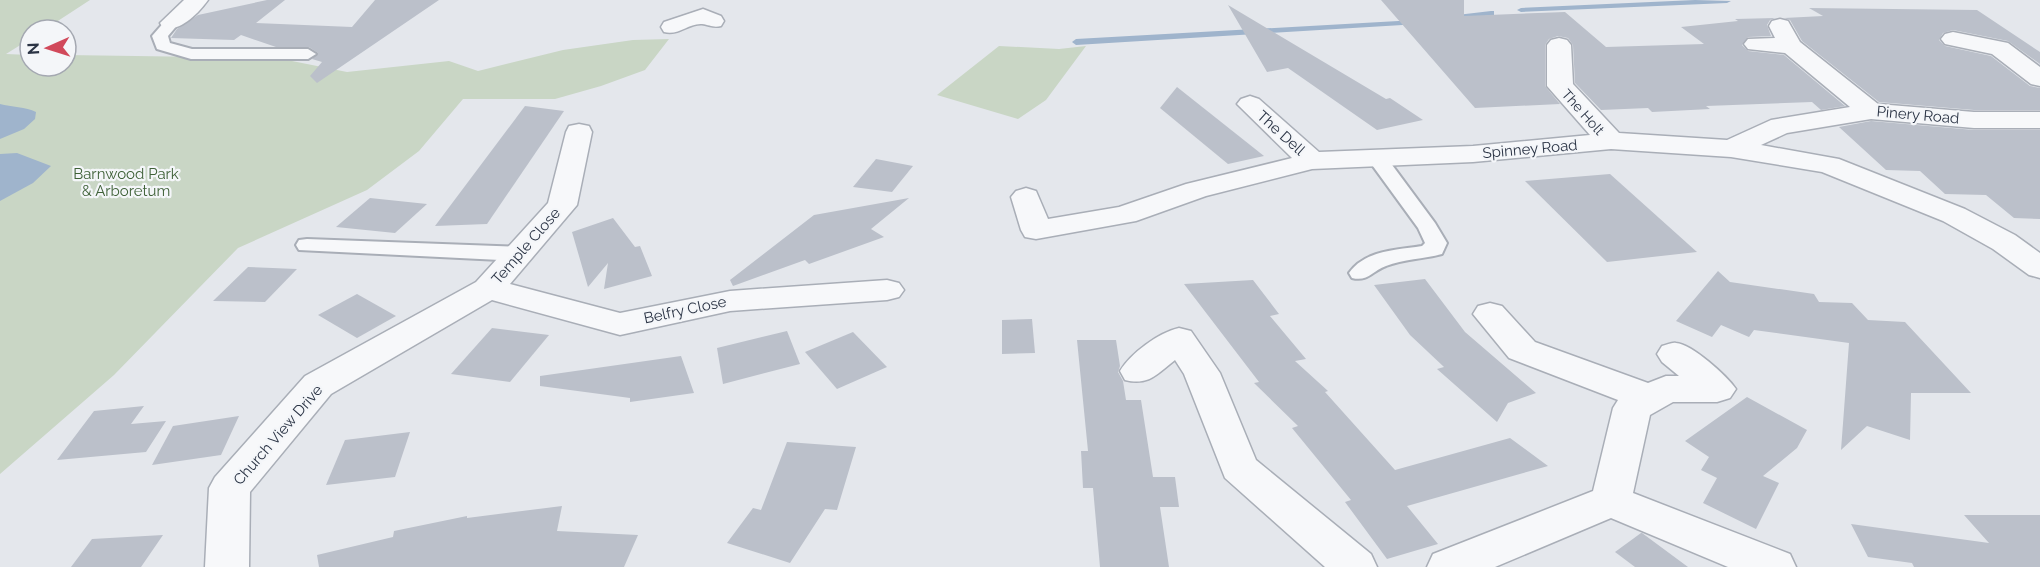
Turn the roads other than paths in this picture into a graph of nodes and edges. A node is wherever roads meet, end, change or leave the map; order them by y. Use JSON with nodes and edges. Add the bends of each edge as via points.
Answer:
{"nodes":[{"id":1,"x":197,"y":0,"type":"edge"},
{"id":2,"x":724,"y":0,"type":"edge"},
{"id":3,"x":171,"y":23,"type":"joint"},
{"id":4,"x":672,"y":27,"type":"dead end"},
{"id":5,"x":1953,"y":39,"type":"dead end"},
{"id":6,"x":1756,"y":44,"type":"dead end"},
{"id":7,"x":1559,"y":45,"type":"dead end"},
{"id":8,"x":308,"y":54,"type":"dead end"},
{"id":9,"x":2040,"y":79,"type":"edge"},
{"id":10,"x":1251,"y":104,"type":"dead end"},
{"id":11,"x":1871,"y":111,"type":"junction"},
{"id":12,"x":2040,"y":120,"type":"edge"},
{"id":13,"x":579,"y":132,"type":"dead end"},
{"id":14,"x":1611,"y":141,"type":"junction"},
{"id":15,"x":1731,"y":149,"type":"junction"},
{"id":16,"x":1377,"y":158,"type":"junction"},
{"id":17,"x":1312,"y":161,"type":"junction"},
{"id":18,"x":1026,"y":197,"type":"dead end"},
{"id":19,"x":307,"y":246,"type":"dead end"},
{"id":20,"x":520,"y":254,"type":"junction"},
{"id":21,"x":2040,"y":268,"type":"edge"},
{"id":22,"x":1360,"y":273,"type":"dead end"},
{"id":23,"x":488,"y":290,"type":"junction"},
{"id":24,"x":889,"y":290,"type":"dead end"},
{"id":25,"x":1490,"y":314,"type":"dead end"},
{"id":26,"x":1675,"y":354,"type":"dead end"},
{"id":27,"x":1138,"y":371,"type":"dead end"},
{"id":28,"x":1652,"y":398,"type":"junction"},
{"id":29,"x":1611,"y":501,"type":"junction"},
{"id":30,"x":227,"y":567,"type":"edge"},
{"id":31,"x":1355,"y":567,"type":"edge"},
{"id":32,"x":1449,"y":567,"type":"edge"},
{"id":33,"x":1774,"y":567,"type":"edge"}],
"edges":[{"from":1,"to":3,"type":"street"},
{"from":2,"to":4,"type":"street","via":[[702,16]]},
{"from":3,"to":8,"type":"lane","via":[[160,36],[163,46],[191,54]]},
{"from":5,"to":9,"type":"street","via":[[2010,46]]},
{"from":6,"to":11,"type":"street","via":[[1785,36]]},
{"from":7,"to":14,"type":"street","name":"The Holt","via":[[1560,86]]},
{"from":10,"to":17,"type":"street","name":"The Dell"},
{"from":11,"to":12,"type":"street","name":"Pinery Road","via":[[1974,120]]},
{"from":11,"to":15,"type":"street","name":"Pinery Road","via":[[1780,126]]},
{"from":13,"to":20,"type":"street","name":"Temple Close","via":[[562,206]]},
{"from":14,"to":15,"type":"street","name":"Spinney Road"},
{"from":14,"to":16,"type":"street","name":"Spinney Road"},
{"from":15,"to":21,"type":"street","name":"Spinney Road","via":[[1829,165],[1954,215],[2004,242]]},
{"from":16,"to":17,"type":"street","name":"Spinney Road"},
{"from":16,"to":22,"type":"lane","via":[[1436,243],[1434,249],[1367,265]]},
{"from":17,"to":18,"type":"street","name":"Spinney Road","via":[[1196,190],[1125,215],[1036,230]]},
{"from":19,"to":20,"type":"lane"},
{"from":20,"to":23,"type":"street","name":"Temple Close"},
{"from":23,"to":24,"type":"street","name":"Belfry Close","via":[[620,324],[730,301]]},
{"from":23,"to":30,"type":"street","name":"Church View Drive","via":[[318,385],[230,488]]},
{"from":25,"to":28,"type":"street","via":[[1522,350]]},
{"from":26,"to":28,"type":"street","via":[[1717,389],[1666,389]]},
{"from":27,"to":31,"type":"street","via":[[1179,339],[1202,373],[1239,468]]},
{"from":28,"to":29,"type":"street","via":[[1632,408]]},
{"from":29,"to":32,"type":"street"},
{"from":29,"to":33,"type":"street"}]}
